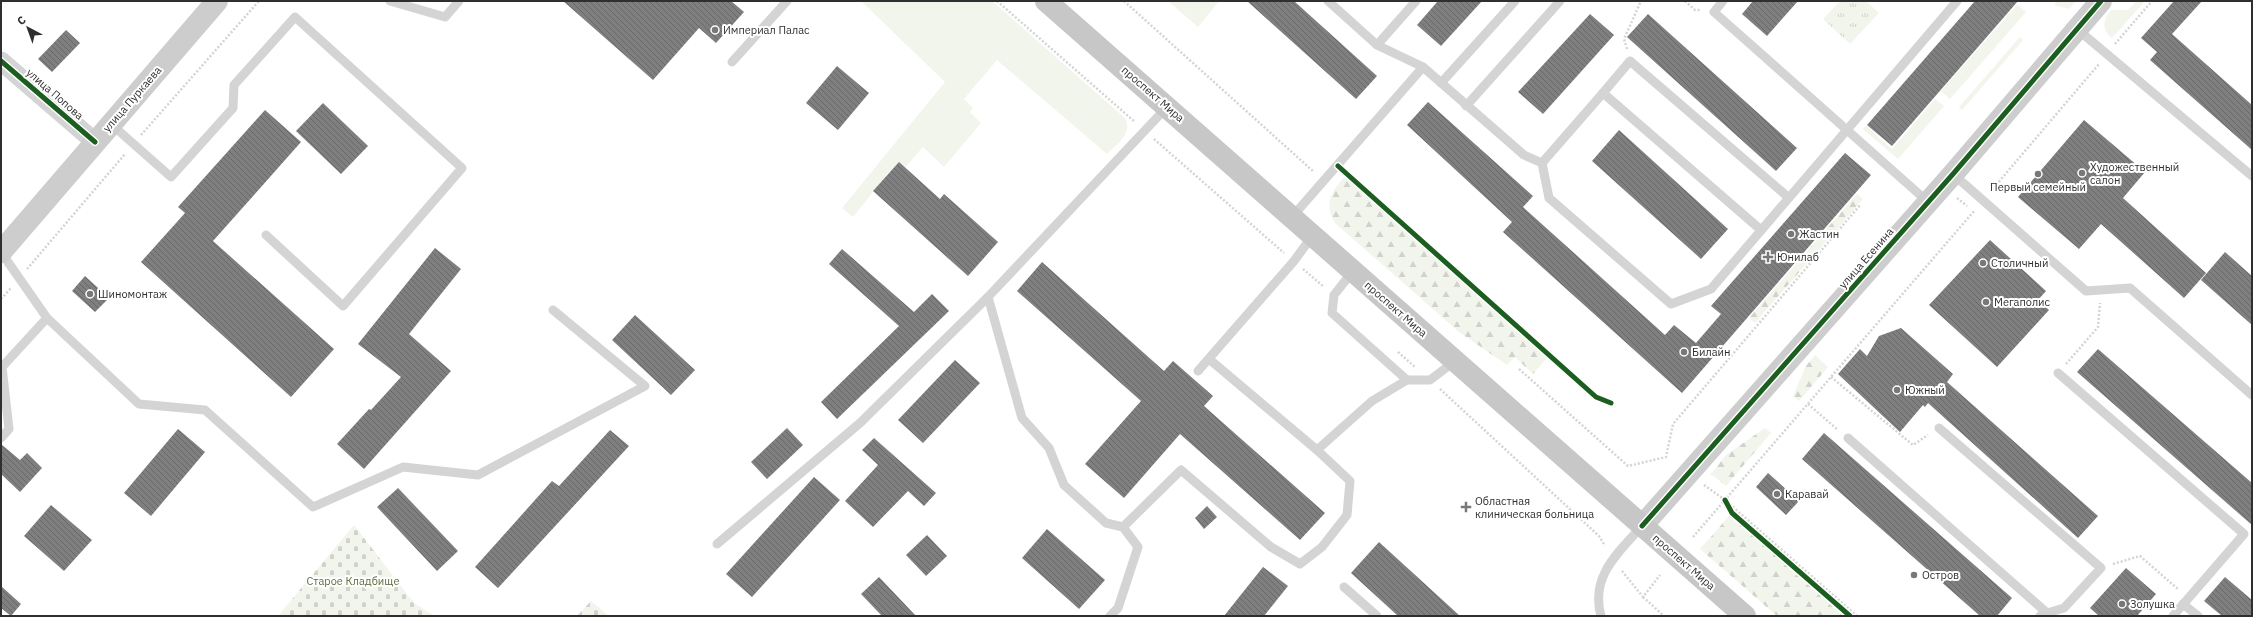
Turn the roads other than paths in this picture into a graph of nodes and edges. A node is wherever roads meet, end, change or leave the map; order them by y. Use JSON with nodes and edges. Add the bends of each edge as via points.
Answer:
{"nodes":[{"id":1,"x":390,"y":1,"type":"edge"},
{"id":2,"x":460,"y":1,"type":"edge"},
{"id":3,"x":1046,"y":1,"type":"edge"},
{"id":4,"x":1328,"y":1,"type":"edge"},
{"id":5,"x":1416,"y":1,"type":"edge"},
{"id":6,"x":1515,"y":1,"type":"edge"},
{"id":7,"x":1560,"y":1,"type":"edge"},
{"id":8,"x":1723,"y":1,"type":"edge"},
{"id":9,"x":1957,"y":1,"type":"edge"},
{"id":10,"x":2101,"y":1,"type":"edge"},
{"id":11,"x":785,"y":2,"type":"edge"},
{"id":12,"x":211,"y":3,"type":"edge"},
{"id":13,"x":2077,"y":29,"type":"junction"},
{"id":14,"x":1376,"y":45,"type":"junction"},
{"id":15,"x":1,"y":61,"type":"edge"},
{"id":16,"x":732,"y":62,"type":"dead end"},
{"id":17,"x":1423,"y":67,"type":"junction"},
{"id":18,"x":1441,"y":83,"type":"junction"},
{"id":19,"x":1603,"y":93,"type":"junction"},
{"id":20,"x":1166,"y":106,"type":"junction"},
{"id":21,"x":1466,"y":106,"type":"junction"},
{"id":22,"x":111,"y":124,"type":"junction"},
{"id":23,"x":1846,"y":129,"type":"junction"},
{"id":24,"x":95,"y":142,"type":"junction"},
{"id":25,"x":1542,"y":163,"type":"junction"},
{"id":26,"x":1953,"y":174,"type":"junction"},
{"id":27,"x":2252,"y":176,"type":"edge"},
{"id":28,"x":1788,"y":197,"type":"junction"},
{"id":29,"x":1928,"y":202,"type":"junction"},
{"id":30,"x":1292,"y":217,"type":"junction"},
{"id":31,"x":1761,"y":230,"type":"junction"},
{"id":32,"x":1313,"y":235,"type":"junction"},
{"id":33,"x":266,"y":236,"type":"dead end"},
{"id":34,"x":1,"y":252,"type":"edge"},
{"id":35,"x":1353,"y":271,"type":"junction"},
{"id":36,"x":988,"y":297,"type":"junction"},
{"id":37,"x":553,"y":310,"type":"dead end"},
{"id":38,"x":47,"y":318,"type":"junction"},
{"id":39,"x":1209,"y":359,"type":"junction"},
{"id":40,"x":1455,"y":361,"type":"junction"},
{"id":41,"x":1198,"y":372,"type":"dead end"},
{"id":42,"x":2058,"y":374,"type":"road end"},
{"id":43,"x":1407,"y":380,"type":"junction"},
{"id":44,"x":2252,"y":395,"type":"edge"},
{"id":45,"x":1939,"y":428,"type":"road end"},
{"id":46,"x":1,"y":438,"type":"edge"},
{"id":47,"x":1848,"y":438,"type":"road end"},
{"id":48,"x":1317,"y":450,"type":"junction"},
{"id":49,"x":1642,"y":526,"type":"junction"},
{"id":50,"x":1123,"y":528,"type":"junction"},
{"id":51,"x":717,"y":544,"type":"dead end"},
{"id":52,"x":1344,"y":587,"type":"dead end"},
{"id":53,"x":2186,"y":601,"type":"junction"},
{"id":54,"x":2043,"y":614,"type":"edge"},
{"id":55,"x":1110,"y":616,"type":"edge"},
{"id":56,"x":1377,"y":616,"type":"edge"},
{"id":57,"x":1601,"y":616,"type":"edge"},
{"id":58,"x":1745,"y":616,"type":"edge"},
{"id":59,"x":2173,"y":616,"type":"edge"},
{"id":60,"x":2198,"y":616,"type":"edge"}],
"edges":[{"from":1,"to":2,"type":"lane","via":[[445,17]]},
{"from":3,"to":20,"type":"main road","name":"проспект Мира"},
{"from":4,"to":14,"type":"lane"},
{"from":5,"to":14,"type":"lane"},
{"from":6,"to":18,"type":"lane"},
{"from":7,"to":21,"type":"lane"},
{"from":8,"to":23,"type":"lane","via":[[1714,12]]},
{"from":9,"to":23,"type":"lane"},
{"from":10,"to":13,"type":"street","name":"улица Есенина"},
{"from":11,"to":16,"type":"lane"},
{"from":12,"to":22,"type":"street","name":"улица Пуркаева"},
{"from":13,"to":26,"type":"street","name":"улица Есенина"},
{"from":13,"to":27,"type":"lane"},
{"from":14,"to":17,"type":"lane"},
{"from":15,"to":24,"type":"street","name":"улица Попова"},
{"from":17,"to":18,"type":"lane"},
{"from":17,"to":30,"type":"lane"},
{"from":18,"to":21,"type":"lane"},
{"from":19,"to":25,"type":"lane"},
{"from":19,"to":28,"type":"lane","via":[[1630,62]]},
{"from":19,"to":31,"type":"lane"},
{"from":20,"to":30,"type":"main road","name":"проспект Мира"},
{"from":20,"to":36,"type":"lane"},
{"from":21,"to":25,"type":"lane","via":[[1524,155]]},
{"from":22,"to":24,"type":"street","name":"улица Пуркаева"},
{"from":22,"to":33,"type":"lane","via":[[171,177],[233,108],[234,85],[295,17],[462,168],[344,306]]},
{"from":23,"to":28,"type":"lane"},
{"from":23,"to":29,"type":"lane"},
{"from":24,"to":34,"type":"street","name":"улица Пуркаева"},
{"from":25,"to":31,"type":"lane","via":[[1549,198],[1671,304],[1711,289]]},
{"from":26,"to":29,"type":"street","name":"улица Есенина"},
{"from":26,"to":44,"type":"lane","via":[[2086,291],[2130,288]]},
{"from":28,"to":31,"type":"lane"},
{"from":29,"to":49,"type":"street","name":"улица Есенина"},
{"from":30,"to":32,"type":"main road","name":"проспект Мира"},
{"from":32,"to":35,"type":"main road","name":"проспект Мира"},
{"from":32,"to":39,"type":"lane","via":[[1294,261]]},
{"from":34,"to":38,"type":"lane"},
{"from":35,"to":40,"type":"main road","name":"проспект Мира"},
{"from":35,"to":43,"type":"lane","via":[[1334,296],[1332,313]]},
{"from":36,"to":50,"type":"lane","via":[[1022,418],[1049,448],[1064,485],[1106,523]]},
{"from":36,"to":51,"type":"lane","via":[[860,423]]},
{"from":37,"to":38,"type":"lane","via":[[645,386],[478,475],[403,468],[312,507],[205,410],[139,404]]},
{"from":38,"to":46,"type":"lane","via":[[2,367],[9,429]]},
{"from":39,"to":41,"type":"lane"},
{"from":39,"to":48,"type":"lane"},
{"from":40,"to":43,"type":"lane","via":[[1430,380]]},
{"from":40,"to":49,"type":"main road","name":"проспект Мира"},
{"from":42,"to":53,"type":"lane","via":[[2244,534]]},
{"from":43,"to":48,"type":"lane","via":[[1372,401]]},
{"from":45,"to":54,"type":"lane","via":[[2101,568],[2064,608]]},
{"from":47,"to":54,"type":"lane"},
{"from":48,"to":50,"type":"lane","via":[[1350,481],[1346,515],[1322,547],[1300,564],[1271,547],[1181,470]]},
{"from":49,"to":57,"type":"lane","via":[[1602,576],[1599,589]]},
{"from":49,"to":58,"type":"main road","name":"проспект Мира"},
{"from":50,"to":55,"type":"lane","via":[[1138,548],[1118,608]]},
{"from":52,"to":56,"type":"lane"},
{"from":53,"to":59,"type":"lane"},
{"from":53,"to":60,"type":"lane"}]}
